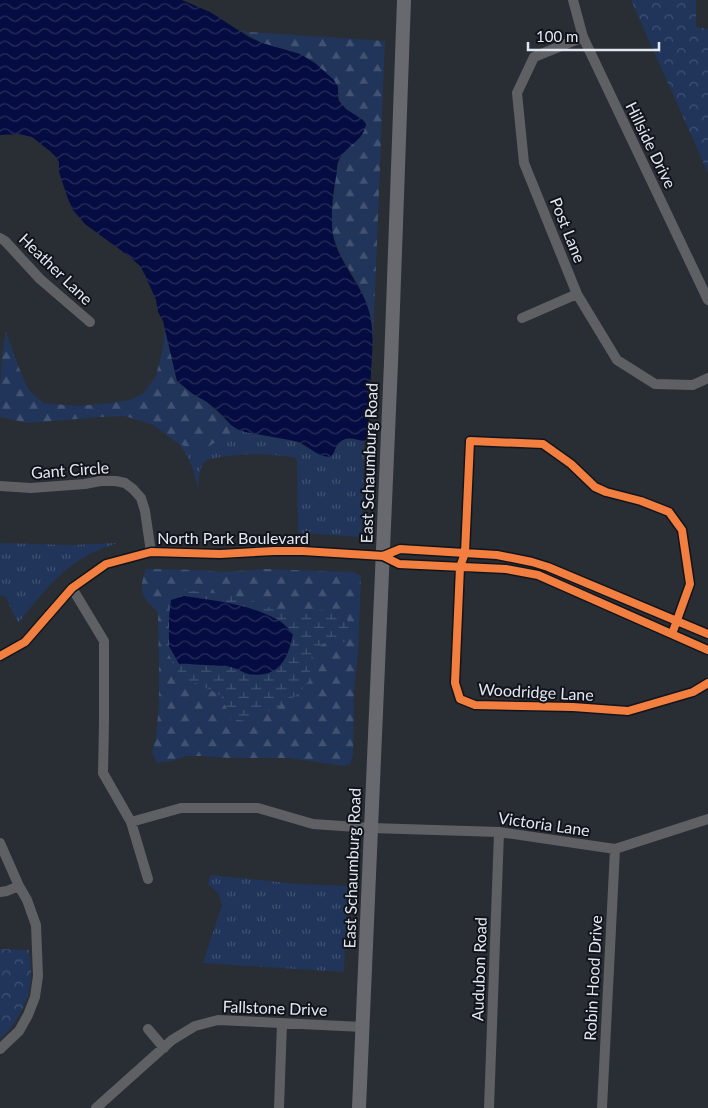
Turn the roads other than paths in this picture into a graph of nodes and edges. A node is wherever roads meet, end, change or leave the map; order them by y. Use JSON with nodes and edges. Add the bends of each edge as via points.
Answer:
{"nodes":[{"id":1,"x":404,"y":0,"type":"edge"},
{"id":2,"x":573,"y":0,"type":"edge"},
{"id":3,"x":582,"y":37,"type":"junction"},
{"id":4,"x":0,"y":238,"type":"edge"},
{"id":5,"x":577,"y":294,"type":"junction"},
{"id":6,"x":708,"y":300,"type":"edge"},
{"id":7,"x":522,"y":318,"type":"dead end"},
{"id":8,"x":90,"y":322,"type":"dead end"},
{"id":9,"x":708,"y":378,"type":"edge"},
{"id":10,"x":0,"y":486,"type":"edge"},
{"id":11,"x":151,"y":552,"type":"junction"},
{"id":12,"x":465,"y":554,"type":"junction"},
{"id":13,"x":383,"y":556,"type":"junction"},
{"id":14,"x":460,"y":567,"type":"junction"},
{"id":15,"x":72,"y":588,"type":"junction"},
{"id":16,"x":676,"y":621,"type":"junction"},
{"id":17,"x":672,"y":634,"type":"junction"},
{"id":18,"x":708,"y":634,"type":"edge"},
{"id":19,"x":708,"y":650,"type":"edge"},
{"id":20,"x":0,"y":656,"type":"edge"},
{"id":21,"x":708,"y":682,"type":"edge"},
{"id":22,"x":708,"y":819,"type":"edge"},
{"id":23,"x":131,"y":822,"type":"junction"},
{"id":24,"x":371,"y":828,"type":"junction"},
{"id":25,"x":499,"y":832,"type":"junction"},
{"id":26,"x":0,"y":843,"type":"edge"},
{"id":27,"x":615,"y":849,"type":"junction"},
{"id":28,"x":148,"y":879,"type":"dead end"},
{"id":29,"x":19,"y":886,"type":"junction"},
{"id":30,"x":0,"y":892,"type":"edge"},
{"id":31,"x":282,"y":1023,"type":"junction"},
{"id":32,"x":363,"y":1027,"type":"junction"},
{"id":33,"x":148,"y":1029,"type":"dead end"},
{"id":34,"x":164,"y":1048,"type":"junction"},
{"id":35,"x":0,"y":1049,"type":"edge"},
{"id":36,"x":98,"y":1108,"type":"edge"},
{"id":37,"x":279,"y":1108,"type":"edge"},
{"id":38,"x":359,"y":1108,"type":"edge"},
{"id":39,"x":488,"y":1108,"type":"edge"},
{"id":40,"x":602,"y":1108,"type":"edge"}],
"edges":[{"from":1,"to":13,"type":"main road","name":"East Schaumburg Road"},
{"from":2,"to":3,"type":"street","name":"Hillside Drive"},
{"from":3,"to":5,"type":"street","name":"Post Lane","via":[[534,57],[517,93],[524,163]]},
{"from":3,"to":6,"type":"street","name":"Hillside Drive"},
{"from":4,"to":8,"type":"street","name":"Heather Lane","via":[[40,279]]},
{"from":5,"to":7,"type":"street"},
{"from":5,"to":9,"type":"street","name":"Post Lane","via":[[617,360],[655,384],[693,385]]},
{"from":10,"to":11,"type":"street","name":"Gant Circle","via":[[31,488],[100,481],[125,484],[141,498]]},
{"from":11,"to":13,"type":"street","name":"North Park Boulevard","via":[[303,551]]},
{"from":11,"to":15,"type":"street","name":"North Park Boulevard","via":[[106,564]]},
{"from":12,"to":13,"type":"street","via":[[400,549]]},
{"from":12,"to":14,"type":"street"},
{"from":12,"to":16,"type":"street","via":[[497,555],[540,564]]},
{"from":12,"to":16,"type":"street","via":[[470,441],[543,444],[595,487],[670,512],[682,530],[690,584]]},
{"from":13,"to":14,"type":"street","via":[[399,564]]},
{"from":13,"to":24,"type":"main road","name":"East Schaumburg Road"},
{"from":14,"to":17,"type":"street","via":[[506,569],[538,575]]},
{"from":14,"to":21,"type":"street","name":"Woodridge Lane","via":[[455,683],[460,699],[475,705],[628,711],[693,692]]},
{"from":15,"to":20,"type":"street","name":"North Park Boulevard","via":[[25,642]]},
{"from":15,"to":23,"type":"street","via":[[104,641],[102,774]]},
{"from":16,"to":17,"type":"street"},
{"from":16,"to":18,"type":"street"},
{"from":17,"to":19,"type":"street"},
{"from":22,"to":27,"type":"street","name":"Victoria Lane"},
{"from":23,"to":24,"type":"street","name":"Victoria Lane","via":[[181,808],[258,808],[312,824]]},
{"from":23,"to":28,"type":"street"},
{"from":24,"to":25,"type":"street","name":"Victoria Lane"},
{"from":24,"to":32,"type":"main road","name":"East Schaumburg Road"},
{"from":25,"to":27,"type":"street","name":"Victoria Lane"},
{"from":25,"to":39,"type":"street","name":"Audubon Road"},
{"from":26,"to":29,"type":"street"},
{"from":27,"to":40,"type":"street","name":"Robin Hood Drive"},
{"from":29,"to":30,"type":"street"},
{"from":29,"to":35,"type":"street","via":[[36,925],[38,976],[35,997],[19,1031]]},
{"from":31,"to":32,"type":"street","name":"Fallstone Drive"},
{"from":31,"to":34,"type":"street","name":"Fallstone Drive","via":[[218,1020],[196,1026]]},
{"from":31,"to":37,"type":"street"},
{"from":32,"to":38,"type":"main road","name":"East Schaumburg Road"},
{"from":33,"to":34,"type":"street"},
{"from":34,"to":36,"type":"street","name":"Fallstone Drive"}]}
